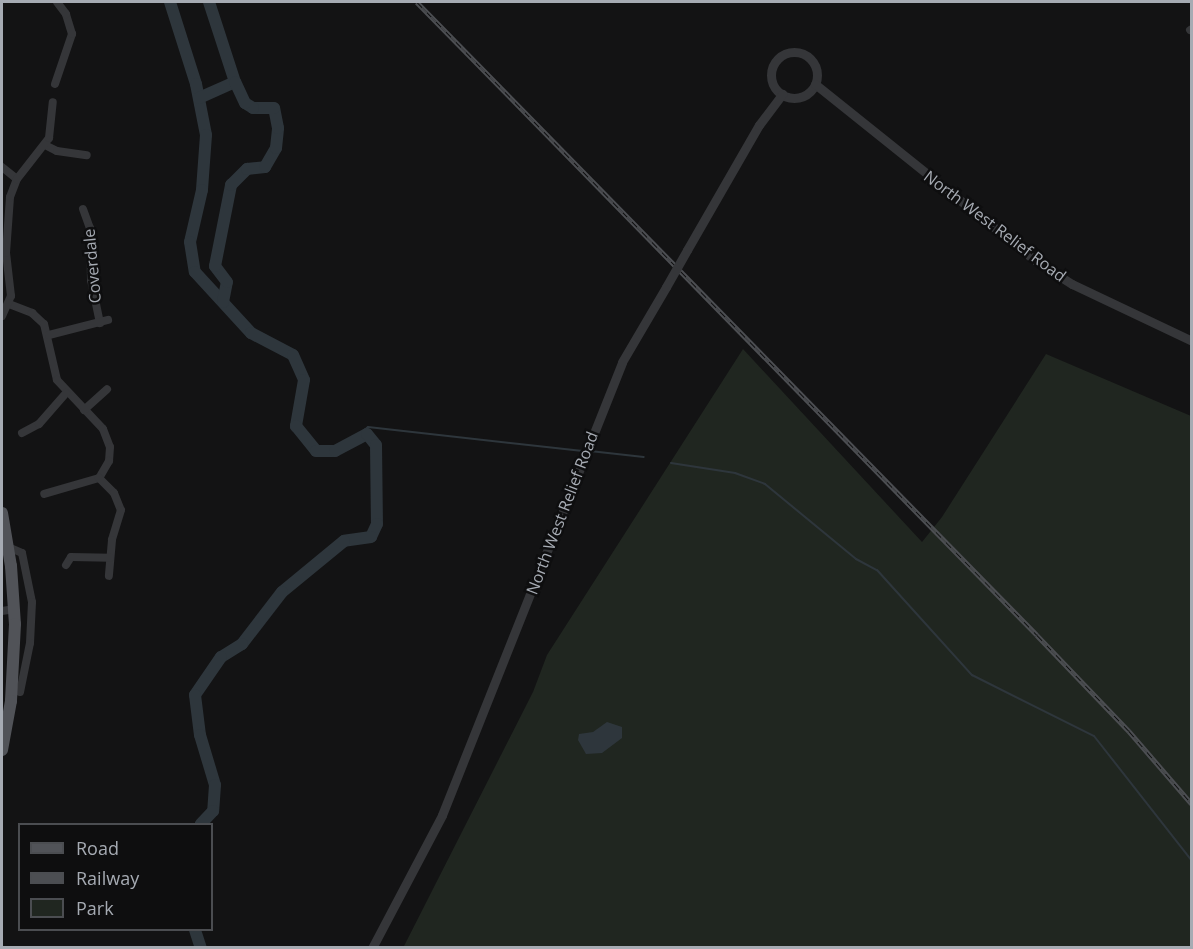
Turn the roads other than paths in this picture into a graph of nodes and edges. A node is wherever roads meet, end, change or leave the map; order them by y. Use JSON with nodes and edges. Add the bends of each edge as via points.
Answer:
{"nodes":[{"id":1,"x":57,"y":2,"type":"edge"},
{"id":2,"x":55,"y":84,"type":"dead end"},
{"id":3,"x":815,"y":84,"type":"junction"},
{"id":4,"x":782,"y":94,"type":"junction"},
{"id":5,"x":54,"y":102,"type":"dead end"},
{"id":6,"x":45,"y":145,"type":"junction"},
{"id":7,"x":87,"y":155,"type":"dead end"},
{"id":8,"x":2,"y":167,"type":"edge"},
{"id":9,"x":17,"y":179,"type":"junction"},
{"id":10,"x":83,"y":209,"type":"dead end"},
{"id":11,"x":4,"y":260,"type":"edge"},
{"id":12,"x":9,"y":304,"type":"junction"},
{"id":13,"x":2,"y":316,"type":"edge"},
{"id":14,"x":49,"y":336,"type":"junction"},
{"id":15,"x":1191,"y":341,"type":"edge"},
{"id":16,"x":107,"y":389,"type":"dead end"},
{"id":17,"x":66,"y":393,"type":"junction"},
{"id":18,"x":84,"y":410,"type":"junction"},
{"id":19,"x":22,"y":433,"type":"dead end"},
{"id":20,"x":99,"y":478,"type":"junction"},
{"id":21,"x":44,"y":494,"type":"dead end"},
{"id":22,"x":2,"y":513,"type":"edge"},
{"id":23,"x":8,"y":547,"type":"junction"},
{"id":24,"x":110,"y":558,"type":"junction"},
{"id":25,"x":66,"y":565,"type":"dead end"},
{"id":26,"x":109,"y":576,"type":"dead end"},
{"id":27,"x":15,"y":609,"type":"junction"},
{"id":28,"x":2,"y":610,"type":"edge"},
{"id":29,"x":30,"y":643,"type":"junction"},
{"id":30,"x":15,"y":644,"type":"junction"},
{"id":31,"x":20,"y":692,"type":"dead end"},
{"id":32,"x":2,"y":742,"type":"edge"},
{"id":33,"x":372,"y":948,"type":"edge"}],
"edges":[{"from":1,"to":2,"type":"street","via":[[66,14],[72,34]]},
{"from":3,"to":4,"type":"street","via":[[804,95]]},
{"from":3,"to":4,"type":"street","via":[[816,70],[808,58],[787,53],[776,62],[771,76]]},
{"from":3,"to":15,"type":"street","name":"North West Relief Road","via":[[1036,261],[1072,284]]},
{"from":4,"to":33,"type":"street","name":"North West Relief Road","bridge":true,"via":[[759,125],[622,362],[442,815]]},
{"from":5,"to":6,"type":"street","via":[[53,124]]},
{"from":6,"to":7,"type":"street","via":[[57,151]]},
{"from":6,"to":9,"type":"street"},
{"from":8,"to":9,"type":"street"},
{"from":9,"to":11,"type":"street","via":[[8,208]]},
{"from":10,"to":14,"type":"street","name":"Coverdale","via":[[90,228],[91,280],[104,321]]},
{"from":11,"to":12,"type":"street","via":[[12,290]]},
{"from":12,"to":13,"type":"street"},
{"from":12,"to":14,"type":"street","via":[[37,316]]},
{"from":14,"to":17,"type":"street","via":[[55,372]]},
{"from":16,"to":18,"type":"street"},
{"from":17,"to":18,"type":"street"},
{"from":17,"to":19,"type":"street","via":[[39,423]]},
{"from":18,"to":20,"type":"street","via":[[108,440],[109,461]]},
{"from":20,"to":21,"type":"street"},
{"from":20,"to":24,"type":"street","via":[[114,493],[121,510]]},
{"from":22,"to":23,"type":"main road"},
{"from":23,"to":27,"type":"main road"},
{"from":23,"to":29,"type":"street","via":[[22,553],[27,573],[32,602]]},
{"from":24,"to":25,"type":"street","via":[[71,557]]},
{"from":24,"to":26,"type":"street"},
{"from":27,"to":28,"type":"street"},
{"from":27,"to":30,"type":"main road"},
{"from":29,"to":30,"type":"street"},
{"from":29,"to":31,"type":"street"},
{"from":30,"to":32,"type":"main road"}]}
